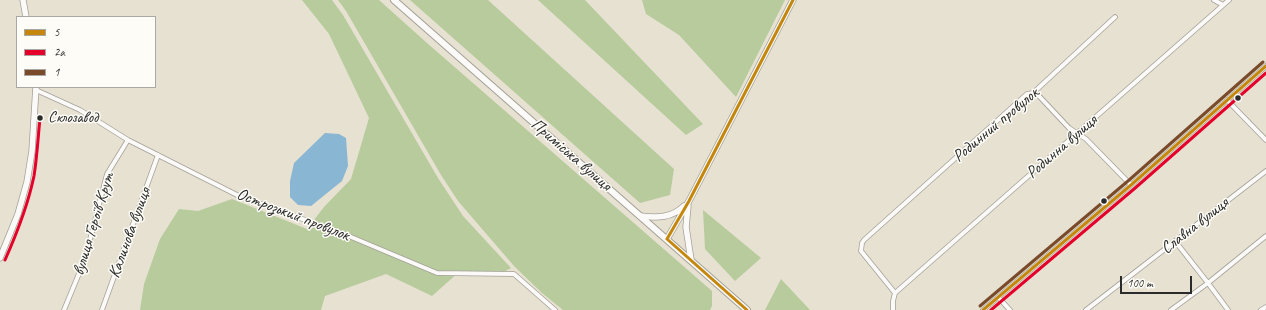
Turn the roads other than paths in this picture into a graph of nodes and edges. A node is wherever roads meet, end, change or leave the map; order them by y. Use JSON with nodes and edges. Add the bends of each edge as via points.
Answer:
{"nodes":[{"id":1,"x":23,"y":0,"type":"edge"},
{"id":2,"x":394,"y":0,"type":"edge"},
{"id":3,"x":792,"y":0,"type":"edge"},
{"id":4,"x":1214,"y":0,"type":"edge"},
{"id":5,"x":1229,"y":0,"type":"edge"},
{"id":6,"x":1223,"y":5,"type":"junction"},
{"id":7,"x":26,"y":16,"type":"edge"},
{"id":8,"x":1115,"y":17,"type":"dead end"},
{"id":9,"x":1266,"y":66,"type":"edge"},
{"id":10,"x":36,"y":88,"type":"edge"},
{"id":11,"x":1033,"y":93,"type":"junction"},
{"id":12,"x":1227,"y":100,"type":"junction"},
{"id":13,"x":1078,"y":134,"type":"junction"},
{"id":14,"x":128,"y":140,"type":"junction"},
{"id":15,"x":1266,"y":140,"type":"edge"},
{"id":16,"x":158,"y":155,"type":"junction"},
{"id":17,"x":1266,"y":171,"type":"edge"},
{"id":18,"x":1131,"y":185,"type":"junction"},
{"id":19,"x":689,"y":201,"type":"junction"},
{"id":20,"x":640,"y":216,"type":"junction"},
{"id":21,"x":1266,"y":236,"type":"edge"},
{"id":22,"x":668,"y":240,"type":"junction"},
{"id":23,"x":1175,"y":241,"type":"junction"},
{"id":24,"x":3,"y":245,"type":"edge"},
{"id":25,"x":0,"y":258,"type":"edge"},
{"id":26,"x":691,"y":260,"type":"junction"},
{"id":27,"x":1208,"y":283,"type":"junction"},
{"id":28,"x":895,"y":293,"type":"junction"},
{"id":29,"x":998,"y":297,"type":"junction"},
{"id":30,"x":1266,"y":307,"type":"edge"},
{"id":31,"x":64,"y":310,"type":"edge"},
{"id":32,"x":102,"y":310,"type":"edge"},
{"id":33,"x":555,"y":310,"type":"edge"},
{"id":34,"x":748,"y":310,"type":"edge"},
{"id":35,"x":893,"y":310,"type":"edge"},
{"id":36,"x":983,"y":310,"type":"edge"},
{"id":37,"x":1010,"y":310,"type":"edge"},
{"id":38,"x":1086,"y":310,"type":"edge"},
{"id":39,"x":1171,"y":310,"type":"edge"},
{"id":40,"x":1228,"y":310,"type":"edge"},
{"id":41,"x":1261,"y":310,"type":"edge"}],
"edges":[{"from":1,"to":7,"type":"main road"},
{"from":2,"to":20,"type":"main road","name":"Приміська вулиця"},
{"from":3,"to":19,"type":"main road"},
{"from":4,"to":6,"type":"street"},
{"from":5,"to":6,"type":"street","name":"Родинна вулиця"},
{"from":6,"to":13,"type":"street","name":"Родинна вулиця"},
{"from":8,"to":11,"type":"street","name":"Родинний провулок"},
{"from":9,"to":12,"type":"street"},
{"from":10,"to":14,"type":"street","name":"Острозький провулок","via":[[80,110]]},
{"from":10,"to":24,"type":"main road","via":[[32,151],[27,182],[18,214]]},
{"from":11,"to":13,"type":"street"},
{"from":11,"to":28,"type":"street","name":"Родинний провулок","via":[[1027,94],[864,240],[861,251]]},
{"from":12,"to":15,"type":"street"},
{"from":12,"to":18,"type":"street"},
{"from":13,"to":18,"type":"street"},
{"from":13,"to":28,"type":"street","name":"Родинна вулиця"},
{"from":14,"to":16,"type":"street","name":"Острозький провулок"},
{"from":14,"to":31,"type":"street","name":"вулиця Героїв Крут","via":[[107,174],[85,259]]},
{"from":16,"to":32,"type":"street","name":"Калинова вулиця"},
{"from":16,"to":33,"type":"street","name":"Острозький провулок","via":[[239,196],[344,234],[437,273],[514,274]]},
{"from":17,"to":23,"type":"street","name":"Славна вулиця"},
{"from":18,"to":29,"type":"street"},
{"from":19,"to":20,"type":"main road","via":[[677,212],[665,217]]},
{"from":19,"to":22,"type":"main road"},
{"from":19,"to":26,"type":"main road","via":[[686,226]]},
{"from":20,"to":22,"type":"main road","name":"Приміська вулиця"},
{"from":21,"to":27,"type":"street"},
{"from":22,"to":26,"type":"main road","name":"Приміська вулиця"},
{"from":23,"to":27,"type":"street"},
{"from":23,"to":38,"type":"street","name":"Славна вулиця"},
{"from":24,"to":25,"type":"main road"},
{"from":26,"to":34,"type":"main road","name":"Приміська вулиця"},
{"from":27,"to":39,"type":"street"},
{"from":27,"to":40,"type":"street"},
{"from":28,"to":35,"type":"street"},
{"from":29,"to":36,"type":"street"},
{"from":29,"to":37,"type":"street"},
{"from":30,"to":41,"type":"street"}]}
